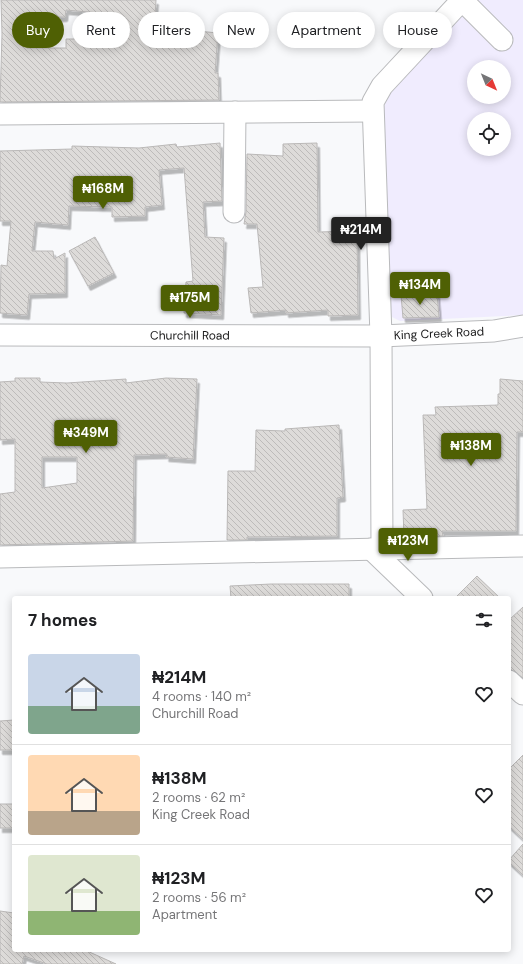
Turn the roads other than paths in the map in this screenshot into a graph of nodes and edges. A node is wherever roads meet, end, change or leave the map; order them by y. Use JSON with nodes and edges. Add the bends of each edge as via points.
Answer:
{"nodes":[{"id":1,"x":462,"y":0,"type":"edge"},
{"id":2,"x":502,"y":40,"type":"dead end"},
{"id":3,"x":372,"y":111,"type":"junction"},
{"id":4,"x":235,"y":112,"type":"junction"},
{"id":5,"x":0,"y":114,"type":"edge"},
{"id":6,"x":234,"y":212,"type":"dead end"},
{"id":7,"x":523,"y":326,"type":"edge"},
{"id":8,"x":497,"y":330,"type":"junction"},
{"id":9,"x":523,"y":334,"type":"edge"},
{"id":10,"x":0,"y":335,"type":"edge"},
{"id":11,"x":381,"y":336,"type":"junction"},
{"id":12,"x":523,"y":546,"type":"edge"},
{"id":13,"x":377,"y":549,"type":"junction"},
{"id":14,"x":0,"y":557,"type":"edge"},
{"id":15,"x":420,"y":596,"type":"edge"},
{"id":16,"x":511,"y":683,"type":"edge"},
{"id":17,"x":523,"y":694,"type":"edge"}],
"edges":[{"from":1,"to":2,"type":"street"},
{"from":1,"to":3,"type":"street","via":[[382,86],[373,102]]},
{"from":3,"to":4,"type":"street"},
{"from":3,"to":11,"type":"street"},
{"from":4,"to":5,"type":"street"},
{"from":4,"to":6,"type":"street"},
{"from":7,"to":8,"type":"street","name":"King Creek Road"},
{"from":8,"to":9,"type":"street","name":"King Creek Road"},
{"from":8,"to":11,"type":"street","name":"King Creek Road"},
{"from":10,"to":11,"type":"street","name":"Churchill Road"},
{"from":11,"to":13,"type":"street"},
{"from":12,"to":13,"type":"street"},
{"from":13,"to":14,"type":"street"},
{"from":13,"to":15,"type":"street"},
{"from":16,"to":17,"type":"street"}]}
